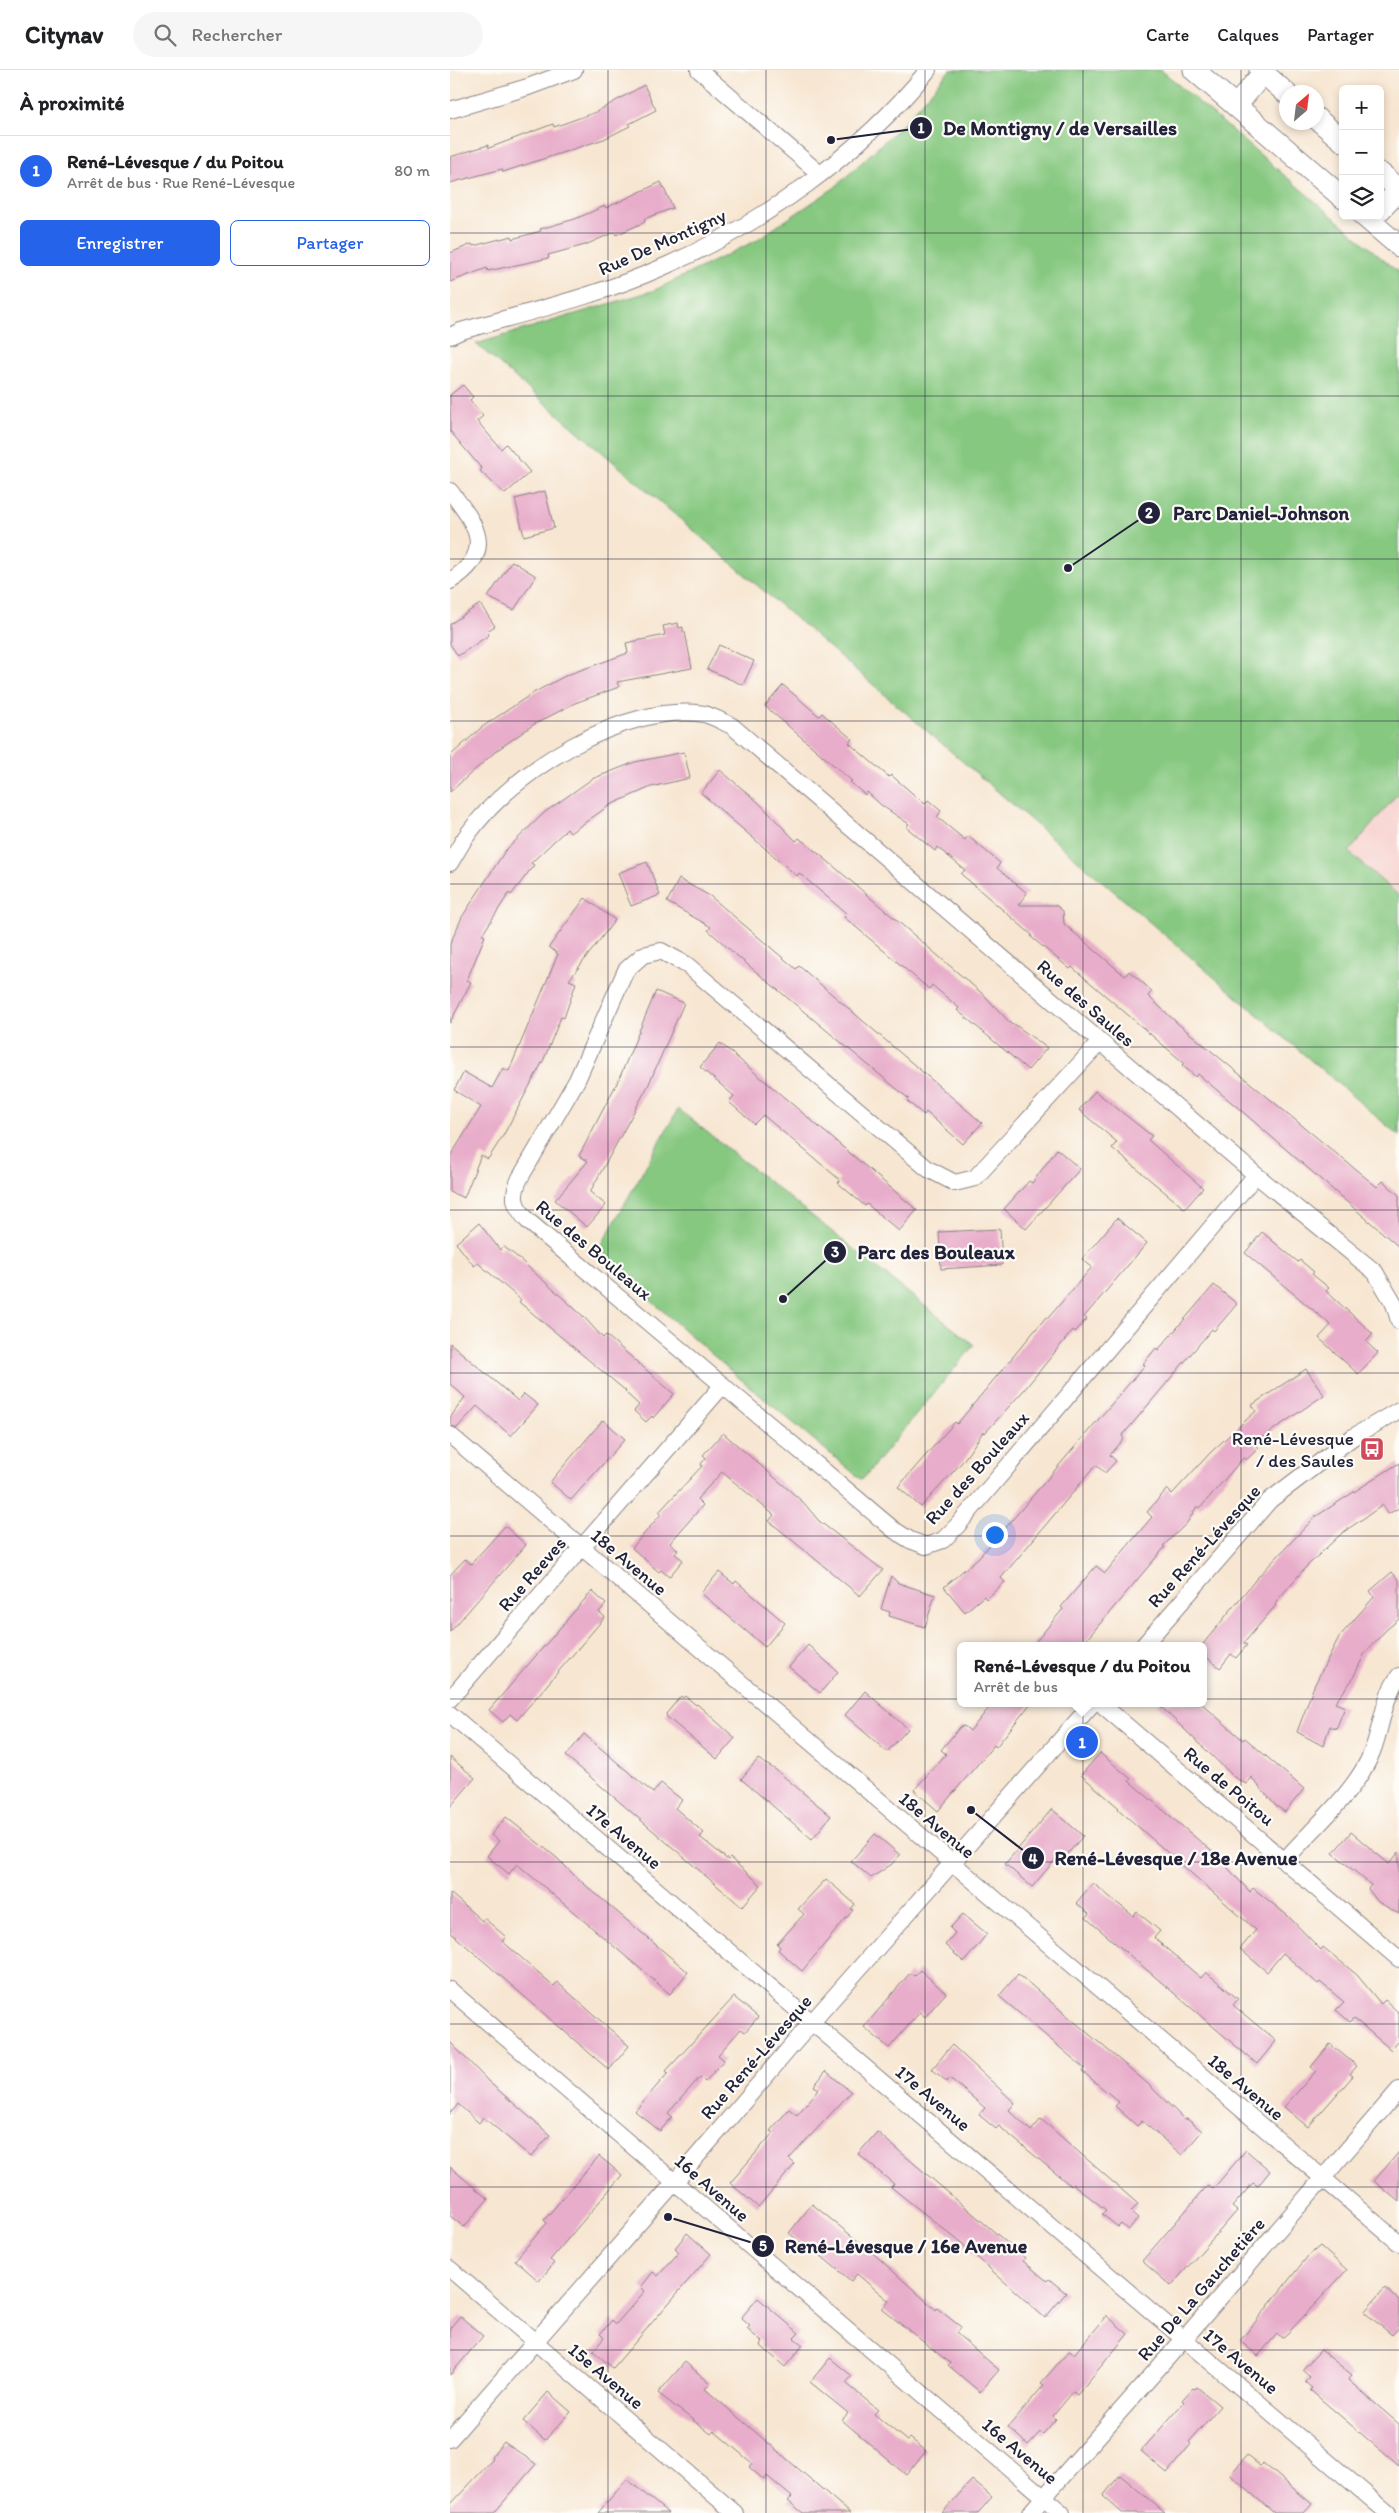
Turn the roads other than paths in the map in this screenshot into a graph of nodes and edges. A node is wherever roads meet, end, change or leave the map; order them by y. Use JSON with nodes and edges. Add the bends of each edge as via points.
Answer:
{"nodes":[{"id":1,"x":574,"y":70,"type":"edge"},
{"id":2,"x":699,"y":70,"type":"edge"},
{"id":3,"x":928,"y":70,"type":"edge"},
{"id":4,"x":1194,"y":70,"type":"edge"},
{"id":5,"x":1262,"y":71,"type":"edge"},
{"id":6,"x":1279,"y":86,"type":"edge"},
{"id":7,"x":1236,"y":106,"type":"junction"},
{"id":8,"x":450,"y":110,"type":"edge"},
{"id":9,"x":1324,"y":125,"type":"edge"},
{"id":10,"x":1339,"y":138,"type":"edge"},
{"id":11,"x":820,"y":174,"type":"junction"},
{"id":12,"x":1382,"y":175,"type":"edge"},
{"id":13,"x":1399,"y":189,"type":"edge"},
{"id":14,"x":1339,"y":195,"type":"edge"},
{"id":15,"x":1384,"y":204,"type":"edge"},
{"id":16,"x":1376,"y":220,"type":"edge"},
{"id":17,"x":1399,"y":246,"type":"edge"},
{"id":18,"x":450,"y":336,"type":"edge"},
{"id":19,"x":450,"y":491,"type":"edge"},
{"id":20,"x":450,"y":580,"type":"edge"},
{"id":21,"x":450,"y":863,"type":"edge"},
{"id":22,"x":1100,"y":1042,"type":"junction"},
{"id":23,"x":1256,"y":1175,"type":"junction"},
{"id":24,"x":1399,"y":1321,"type":"edge"},
{"id":25,"x":723,"y":1385,"type":"junction"},
{"id":26,"x":1399,"y":1410,"type":"edge"},
{"id":27,"x":450,"y":1436,"type":"edge"},
{"id":28,"x":581,"y":1547,"type":"junction"},
{"id":29,"x":1146,"y":1642,"type":"edge"},
{"id":30,"x":1399,"y":1676,"type":"edge"},
{"id":31,"x":450,"y":1699,"type":"edge"},
{"id":32,"x":1089,"y":1707,"type":"edge"},
{"id":33,"x":1105,"y":1707,"type":"edge"},
{"id":34,"x":450,"y":1714,"type":"edge"},
{"id":35,"x":1285,"y":1860,"type":"junction"},
{"id":36,"x":951,"y":1863,"type":"junction"},
{"id":37,"x":1399,"y":1959,"type":"edge"},
{"id":38,"x":450,"y":1990,"type":"edge"},
{"id":39,"x":812,"y":2022,"type":"junction"},
{"id":40,"x":1399,"y":2090,"type":"edge"},
{"id":41,"x":1324,"y":2179,"type":"junction"},
{"id":42,"x":674,"y":2183,"type":"junction"},
{"id":43,"x":1399,"y":2243,"type":"edge"},
{"id":44,"x":450,"y":2269,"type":"edge"},
{"id":45,"x":1184,"y":2339,"type":"junction"},
{"id":46,"x":534,"y":2341,"type":"junction"},
{"id":47,"x":450,"y":2439,"type":"edge"},
{"id":48,"x":1044,"y":2498,"type":"junction"},
{"id":49,"x":735,"y":2513,"type":"edge"},
{"id":50,"x":1030,"y":2513,"type":"edge"},
{"id":51,"x":1062,"y":2513,"type":"edge"},
{"id":52,"x":1388,"y":2513,"type":"edge"}],
"edges":[{"from":1,"to":8,"type":"street"},
{"from":2,"to":11,"type":"street"},
{"from":3,"to":11,"type":"street","name":"Rue De Montigny","via":[[885,118]]},
{"from":4,"to":7,"type":"street"},
{"from":5,"to":6,"type":"street"},
{"from":5,"to":7,"type":"street"},
{"from":7,"to":14,"type":"street"},
{"from":9,"to":10,"type":"street"},
{"from":11,"to":18,"type":"street","name":"Rue De Montigny","via":[[717,243],[661,268],[598,292]]},
{"from":12,"to":13,"type":"street"},
{"from":13,"to":15,"type":"street"},
{"from":16,"to":17,"type":"street"},
{"from":19,"to":20,"type":"street","via":[[476,526],[479,539],[470,565]]},
{"from":21,"to":22,"type":"street","name":"Rue des Saules","via":[[468,833],[514,787],[563,753],[619,724],[672,712],[706,714],[732,726]]},
{"from":22,"to":23,"type":"street","name":"Rue des Saules"},
{"from":22,"to":25,"type":"street","name":"Rue des Bouleaux","via":[[975,1178],[954,1183],[928,1169],[687,965],[661,951],[643,955],[626,970],[577,1080],[514,1189],[513,1200],[528,1221]]},
{"from":23,"to":24,"type":"street","name":"Rue des Saules","via":[[1375,1272],[1394,1304]]},
{"from":23,"to":25,"type":"street","name":"Rue des Bouleaux","via":[[943,1540],[926,1546],[894,1530]]},
{"from":25,"to":28,"type":"street","name":"Rue Reeves"},
{"from":26,"to":29,"type":"street","name":"Rue René-Lévesque","via":[[1352,1437],[1270,1500]]},
{"from":27,"to":28,"type":"street","name":"18e Avenue"},
{"from":28,"to":31,"type":"street","name":"Rue Reeves"},
{"from":28,"to":36,"type":"street","name":"18e Avenue"},
{"from":30,"to":35,"type":"street","via":[[1384,1708],[1372,1752],[1353,1785]]},
{"from":32,"to":36,"type":"street","name":"Rue René-Lévesque"},
{"from":33,"to":35,"type":"street","name":"Rue de Poitou"},
{"from":34,"to":39,"type":"street","name":"17e Avenue"},
{"from":35,"to":37,"type":"street","name":"Rue de Poitou"},
{"from":36,"to":39,"type":"street","name":"Rue René-Lévesque"},
{"from":36,"to":41,"type":"street","name":"18e Avenue"},
{"from":38,"to":42,"type":"street","name":"16e Avenue"},
{"from":39,"to":42,"type":"street","name":"Rue René-Lévesque"},
{"from":39,"to":45,"type":"street","name":"17e Avenue"},
{"from":40,"to":41,"type":"street","name":"Rue De La Gauchetière"},
{"from":41,"to":43,"type":"street","name":"18e Avenue"},
{"from":41,"to":45,"type":"street","name":"Rue De La Gauchetière"},
{"from":42,"to":46,"type":"street","name":"Rue René-Lévesque"},
{"from":42,"to":48,"type":"street","name":"16e Avenue"},
{"from":44,"to":46,"type":"street","name":"15e Avenue"},
{"from":45,"to":48,"type":"street","name":"Rue De La Gauchetière"},
{"from":45,"to":52,"type":"street","name":"17e Avenue"},
{"from":46,"to":47,"type":"street","name":"Rue René-Lévesque"},
{"from":46,"to":49,"type":"street","name":"15e Avenue"},
{"from":48,"to":50,"type":"street","name":"Rue De La Gauchetière"},
{"from":48,"to":51,"type":"street","name":"16e Avenue"}]}
